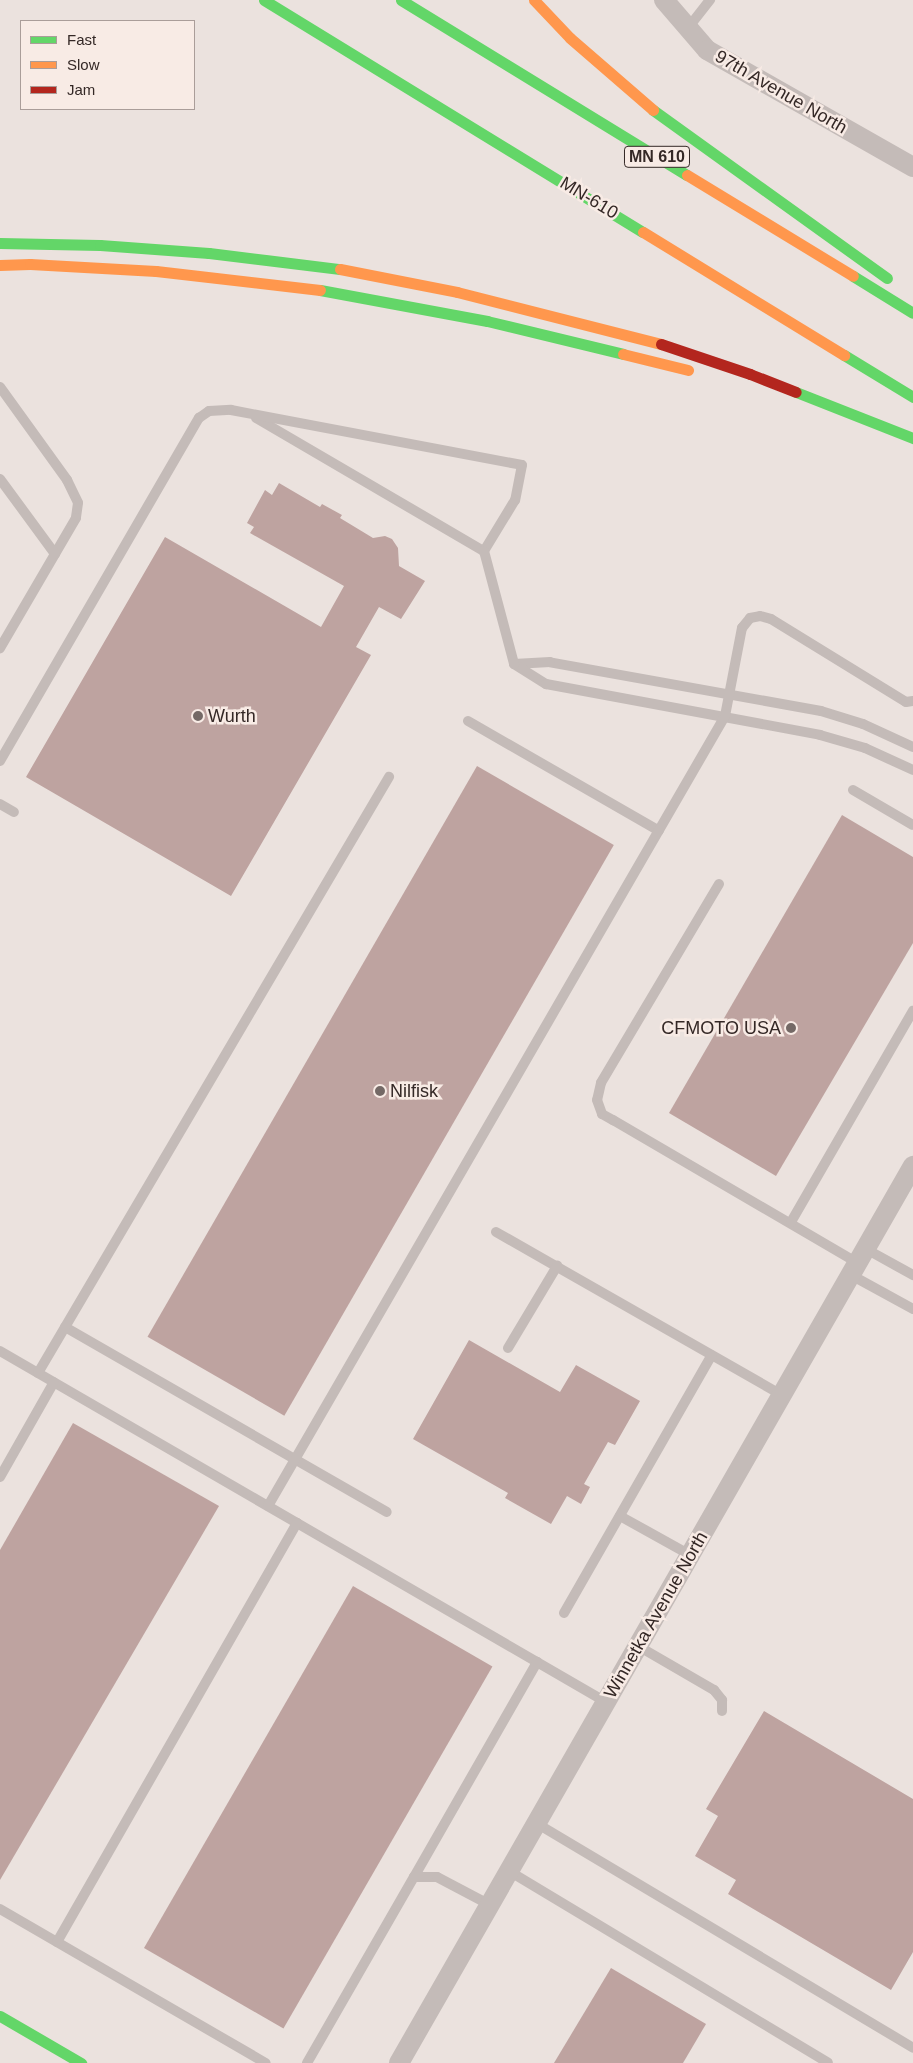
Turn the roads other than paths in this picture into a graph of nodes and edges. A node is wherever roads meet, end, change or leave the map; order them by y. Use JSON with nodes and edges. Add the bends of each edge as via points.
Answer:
{"nodes":[{"id":1,"x":264,"y":0,"type":"edge"},
{"id":2,"x":400,"y":0,"type":"edge"},
{"id":3,"x":534,"y":0,"type":"edge"},
{"id":4,"x":664,"y":0,"type":"edge"},
{"id":5,"x":710,"y":0,"type":"edge"},
{"id":6,"x":688,"y":28,"type":"junction"},
{"id":7,"x":913,"y":167,"type":"edge"},
{"id":8,"x":0,"y":243,"type":"edge"},
{"id":9,"x":0,"y":265,"type":"edge"},
{"id":10,"x":894,"y":283,"type":"dead end"},
{"id":11,"x":913,"y":313,"type":"edge"},
{"id":12,"x":701,"y":373,"type":"dead end"},
{"id":13,"x":0,"y":387,"type":"edge"},
{"id":14,"x":753,"y":388,"type":"dead end"},
{"id":15,"x":913,"y":397,"type":"edge"},
{"id":16,"x":248,"y":414,"type":"junction"},
{"id":17,"x":875,"y":424,"type":"junction"},
{"id":18,"x":913,"y":438,"type":"edge"},
{"id":19,"x":0,"y":479,"type":"edge"},
{"id":20,"x":484,"y":551,"type":"junction"},
{"id":21,"x":54,"y":554,"type":"junction"},
{"id":22,"x":0,"y":648,"type":"edge"},
{"id":23,"x":514,"y":664,"type":"junction"},
{"id":24,"x":728,"y":695,"type":"junction"},
{"id":25,"x":913,"y":702,"type":"edge"},
{"id":26,"x":725,"y":716,"type":"junction"},
{"id":27,"x":468,"y":721,"type":"dead end"},
{"id":28,"x":913,"y":747,"type":"edge"},
{"id":29,"x":0,"y":761,"type":"edge"},
{"id":30,"x":913,"y":770,"type":"edge"},
{"id":31,"x":389,"y":778,"type":"dead end"},
{"id":32,"x":854,"y":790,"type":"dead end"},
{"id":33,"x":0,"y":804,"type":"edge"},
{"id":34,"x":14,"y":812,"type":"dead end"},
{"id":35,"x":913,"y":825,"type":"edge"},
{"id":36,"x":659,"y":831,"type":"junction"},
{"id":37,"x":719,"y":884,"type":"dead end"},
{"id":38,"x":913,"y":1011,"type":"edge"},
{"id":39,"x":913,"y":1166,"type":"edge"},
{"id":40,"x":791,"y":1222,"type":"junction"},
{"id":41,"x":496,"y":1232,"type":"dead end"},
{"id":42,"x":858,"y":1262,"type":"junction"},
{"id":43,"x":557,"y":1266,"type":"junction"},
{"id":44,"x":913,"y":1275,"type":"edge"},
{"id":45,"x":913,"y":1309,"type":"edge"},
{"id":46,"x":65,"y":1327,"type":"junction"},
{"id":47,"x":508,"y":1348,"type":"dead end"},
{"id":48,"x":0,"y":1351,"type":"edge"},
{"id":49,"x":712,"y":1355,"type":"junction"},
{"id":50,"x":38,"y":1373,"type":"junction"},
{"id":51,"x":54,"y":1382,"type":"junction"},
{"id":52,"x":782,"y":1395,"type":"junction"},
{"id":53,"x":295,"y":1460,"type":"junction"},
{"id":54,"x":0,"y":1477,"type":"edge"},
{"id":55,"x":268,"y":1506,"type":"junction"},
{"id":56,"x":387,"y":1512,"type":"dead end"},
{"id":57,"x":620,"y":1516,"type":"junction"},
{"id":58,"x":297,"y":1523,"type":"junction"},
{"id":59,"x":690,"y":1555,"type":"junction"},
{"id":60,"x":564,"y":1613,"type":"dead end"},
{"id":61,"x":638,"y":1646,"type":"junction"},
{"id":62,"x":537,"y":1662,"type":"junction"},
{"id":63,"x":606,"y":1702,"type":"junction"},
{"id":64,"x":722,"y":1711,"type":"dead end"},
{"id":65,"x":536,"y":1823,"type":"junction"},
{"id":66,"x":509,"y":1871,"type":"junction"},
{"id":67,"x":414,"y":1877,"type":"junction"},
{"id":68,"x":490,"y":1905,"type":"junction"},
{"id":69,"x":0,"y":1909,"type":"edge"},
{"id":70,"x":57,"y":1942,"type":"junction"},
{"id":71,"x":0,"y":2016,"type":"edge"},
{"id":72,"x":0,"y":2022,"type":"edge"},
{"id":73,"x":16,"y":2027,"type":"junction"},
{"id":74,"x":913,"y":2048,"type":"edge"},
{"id":75,"x":81,"y":2063,"type":"edge"},
{"id":76,"x":266,"y":2063,"type":"edge"},
{"id":77,"x":308,"y":2063,"type":"edge"},
{"id":78,"x":399,"y":2063,"type":"edge"},
{"id":79,"x":828,"y":2063,"type":"edge"}],
"edges":[{"from":1,"to":15,"type":"main road","name":"MN-610"},
{"from":2,"to":11,"type":"main road","number":"MN 610"},
{"from":3,"to":10,"type":"main road","via":[[577,44],[654,111]]},
{"from":4,"to":6,"type":"street","name":"97th Avenue North"},
{"from":5,"to":6,"type":"lane"},
{"from":6,"to":7,"type":"street","name":"97th Avenue North","via":[[707,50]]},
{"from":8,"to":17,"type":"main road","via":[[100,245],[201,253],[344,270],[440,288],[644,339],[758,377]]},
{"from":9,"to":12,"type":"main road","via":[[156,271],[327,291],[487,321]]},
{"from":13,"to":21,"type":"lane","via":[[67,480],[78,503],[76,518]]},
{"from":14,"to":17,"type":"main road"},
{"from":16,"to":20,"type":"lane"},
{"from":16,"to":20,"type":"lane","via":[[522,465],[515,500]]},
{"from":16,"to":29,"type":"lane","via":[[231,410],[209,411],[199,418]]},
{"from":17,"to":18,"type":"main road"},
{"from":19,"to":21,"type":"lane"},
{"from":20,"to":23,"type":"lane"},
{"from":21,"to":22,"type":"lane"},
{"from":23,"to":24,"type":"lane","via":[[550,662]]},
{"from":23,"to":26,"type":"lane","via":[[546,684]]},
{"from":24,"to":25,"type":"lane","via":[[742,628],[750,618],[760,616],[771,619],[906,702]]},
{"from":24,"to":26,"type":"lane"},
{"from":24,"to":28,"type":"lane","via":[[821,711],[863,724]]},
{"from":26,"to":30,"type":"lane","via":[[820,735],[865,748]]},
{"from":26,"to":36,"type":"lane"},
{"from":27,"to":36,"type":"lane"},
{"from":31,"to":46,"type":"lane"},
{"from":32,"to":35,"type":"lane"},
{"from":33,"to":34,"type":"lane"},
{"from":36,"to":53,"type":"lane"},
{"from":37,"to":40,"type":"lane","via":[[601,1083],[596,1100],[602,1114]]},
{"from":38,"to":40,"type":"lane"},
{"from":39,"to":42,"type":"street","name":"Winnetka Avenue North"},
{"from":40,"to":42,"type":"lane"},
{"from":41,"to":43,"type":"lane"},
{"from":42,"to":44,"type":"lane"},
{"from":42,"to":45,"type":"lane"},
{"from":42,"to":52,"type":"street","name":"Winnetka Avenue North"},
{"from":43,"to":47,"type":"lane"},
{"from":43,"to":49,"type":"lane"},
{"from":46,"to":50,"type":"lane"},
{"from":46,"to":53,"type":"lane"},
{"from":48,"to":50,"type":"lane"},
{"from":49,"to":52,"type":"lane"},
{"from":49,"to":57,"type":"lane"},
{"from":50,"to":51,"type":"lane"},
{"from":51,"to":54,"type":"lane"},
{"from":51,"to":55,"type":"lane"},
{"from":52,"to":59,"type":"street","name":"Winnetka Avenue North"},
{"from":53,"to":55,"type":"lane"},
{"from":53,"to":56,"type":"lane"},
{"from":55,"to":58,"type":"lane"},
{"from":57,"to":59,"type":"lane"},
{"from":57,"to":60,"type":"lane"},
{"from":58,"to":62,"type":"lane"},
{"from":58,"to":70,"type":"lane"},
{"from":59,"to":61,"type":"street","name":"Winnetka Avenue North"},
{"from":61,"to":63,"type":"street","name":"Winnetka Avenue North"},
{"from":61,"to":64,"type":"lane","via":[[714,1690],[722,1700]]},
{"from":62,"to":63,"type":"lane"},
{"from":62,"to":67,"type":"lane"},
{"from":63,"to":65,"type":"street","name":"Winnetka Avenue North"},
{"from":65,"to":66,"type":"street","name":"Winnetka Avenue North"},
{"from":65,"to":74,"type":"lane"},
{"from":66,"to":68,"type":"street","name":"Winnetka Avenue North"},
{"from":66,"to":79,"type":"lane"},
{"from":67,"to":68,"type":"lane","via":[[437,1877]]},
{"from":67,"to":77,"type":"lane"},
{"from":68,"to":78,"type":"street","name":"Winnetka Avenue North"},
{"from":69,"to":70,"type":"lane"},
{"from":70,"to":76,"type":"lane"},
{"from":71,"to":73,"type":"main road"},
{"from":72,"to":73,"type":"main road"},
{"from":73,"to":75,"type":"main road"}]}
